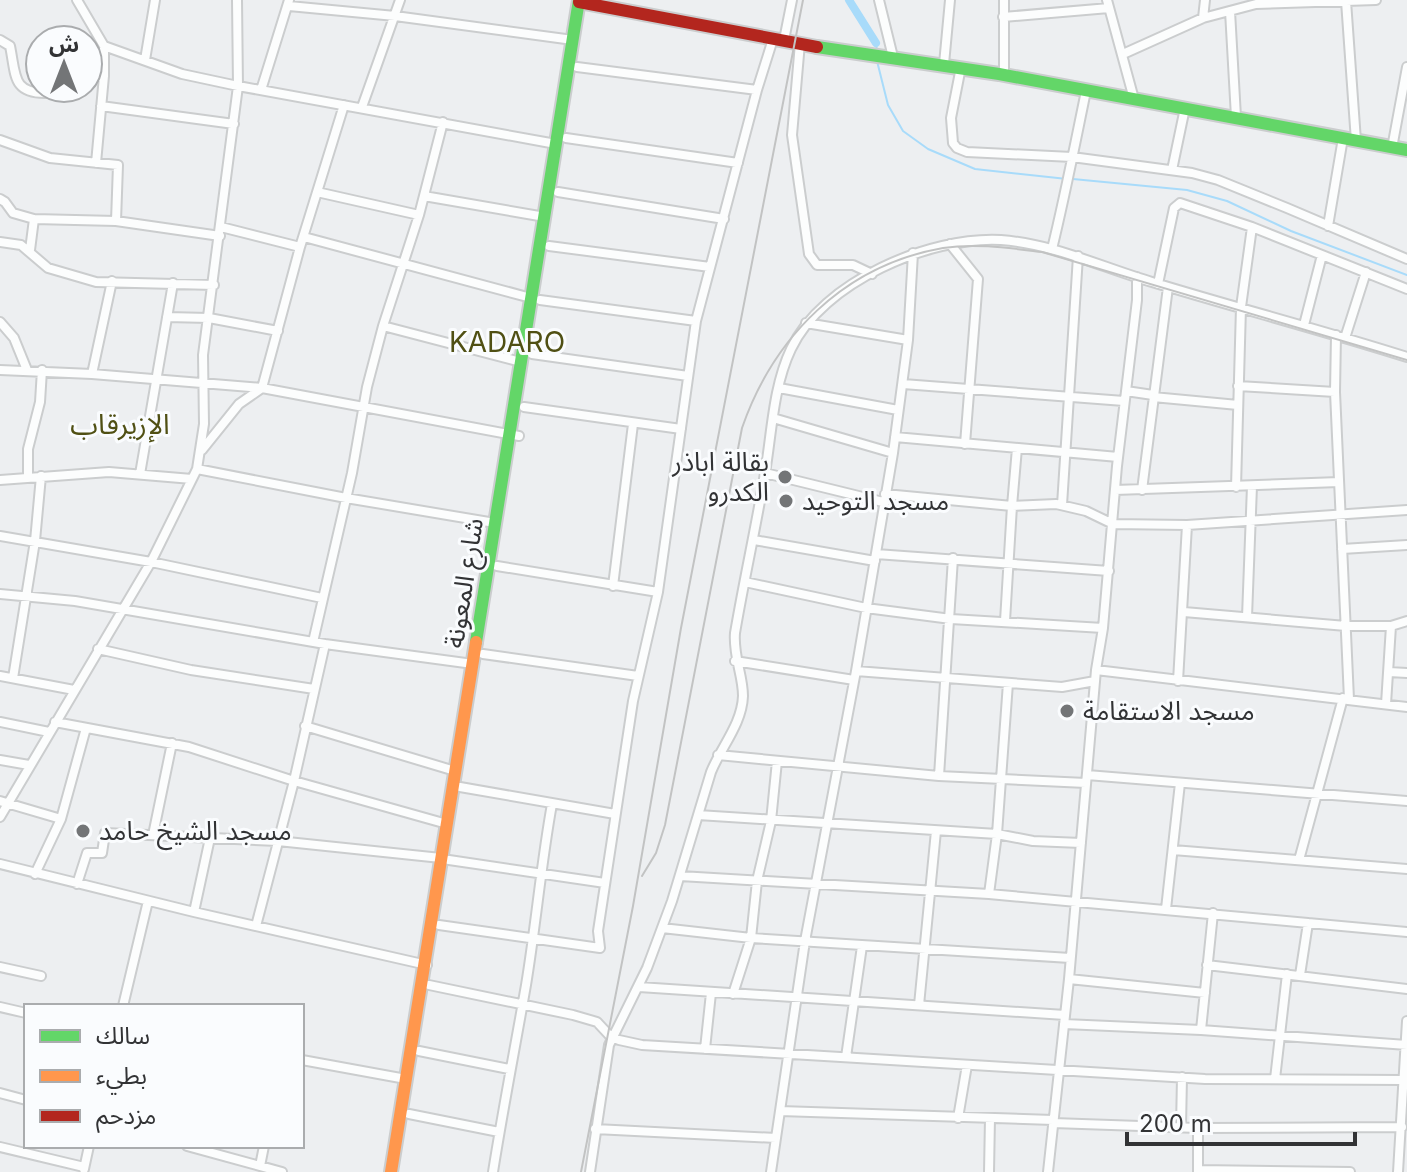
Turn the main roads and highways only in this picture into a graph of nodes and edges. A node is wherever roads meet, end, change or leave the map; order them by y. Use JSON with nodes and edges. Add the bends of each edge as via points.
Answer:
{"nodes":[{"id":1,"x":583,"y":2,"type":"edge"},
{"id":2,"x":561,"y":141,"type":"junction"},
{"id":3,"x":1407,"y":150,"type":"edge"},
{"id":4,"x":539,"y":277,"type":"junction"},
{"id":5,"x":536,"y":299,"type":"junction"},
{"id":6,"x":514,"y":435,"type":"junction"},
{"id":7,"x":445,"y":859,"type":"junction"},
{"id":8,"x":428,"y":965,"type":"junction"},
{"id":9,"x":400,"y":1145,"type":"junction"},
{"id":10,"x":391,"y":1172,"type":"edge"},
{"id":11,"x":400,"y":1172,"type":"edge"}],
"edges":[{"from":1,"to":2,"type":"main road","name":"شارع المعونة","via":[[577,67]]},
{"from":1,"to":2,"type":"main road","name":"شارع المعونة"},
{"from":1,"to":3,"type":"main road"},
{"from":2,"to":4,"type":"main road","name":"شارع المعونة"},
{"from":2,"to":4,"type":"main road","name":"شارع المعونة","via":[[558,192]]},
{"from":4,"to":5,"type":"main road","name":"شارع المعونة"},
{"from":5,"to":6,"type":"main road","name":"شارع المعونة","via":[[521,362]]},
{"from":5,"to":6,"type":"main road","name":"شارع المعونة","via":[[524,407]]},
{"from":6,"to":7,"type":"main road","name":"شارع المعونة","via":[[483,654]]},
{"from":6,"to":7,"type":"main road","name":"شارع المعونة","via":[[455,771]]},
{"from":7,"to":8,"type":"main road","name":"شارع المعونة"},
{"from":7,"to":8,"type":"main road","name":"شارع المعونة","via":[[439,925]]},
{"from":8,"to":9,"type":"main road","name":"شارع المعونة","via":[[406,1079]]},
{"from":8,"to":9,"type":"main road","name":"شارع المعونة","via":[[419,1051]]},
{"from":9,"to":10,"type":"main road","name":"شارع المعونة"},
{"from":9,"to":11,"type":"main road","name":"شارع المعونة"}]}
